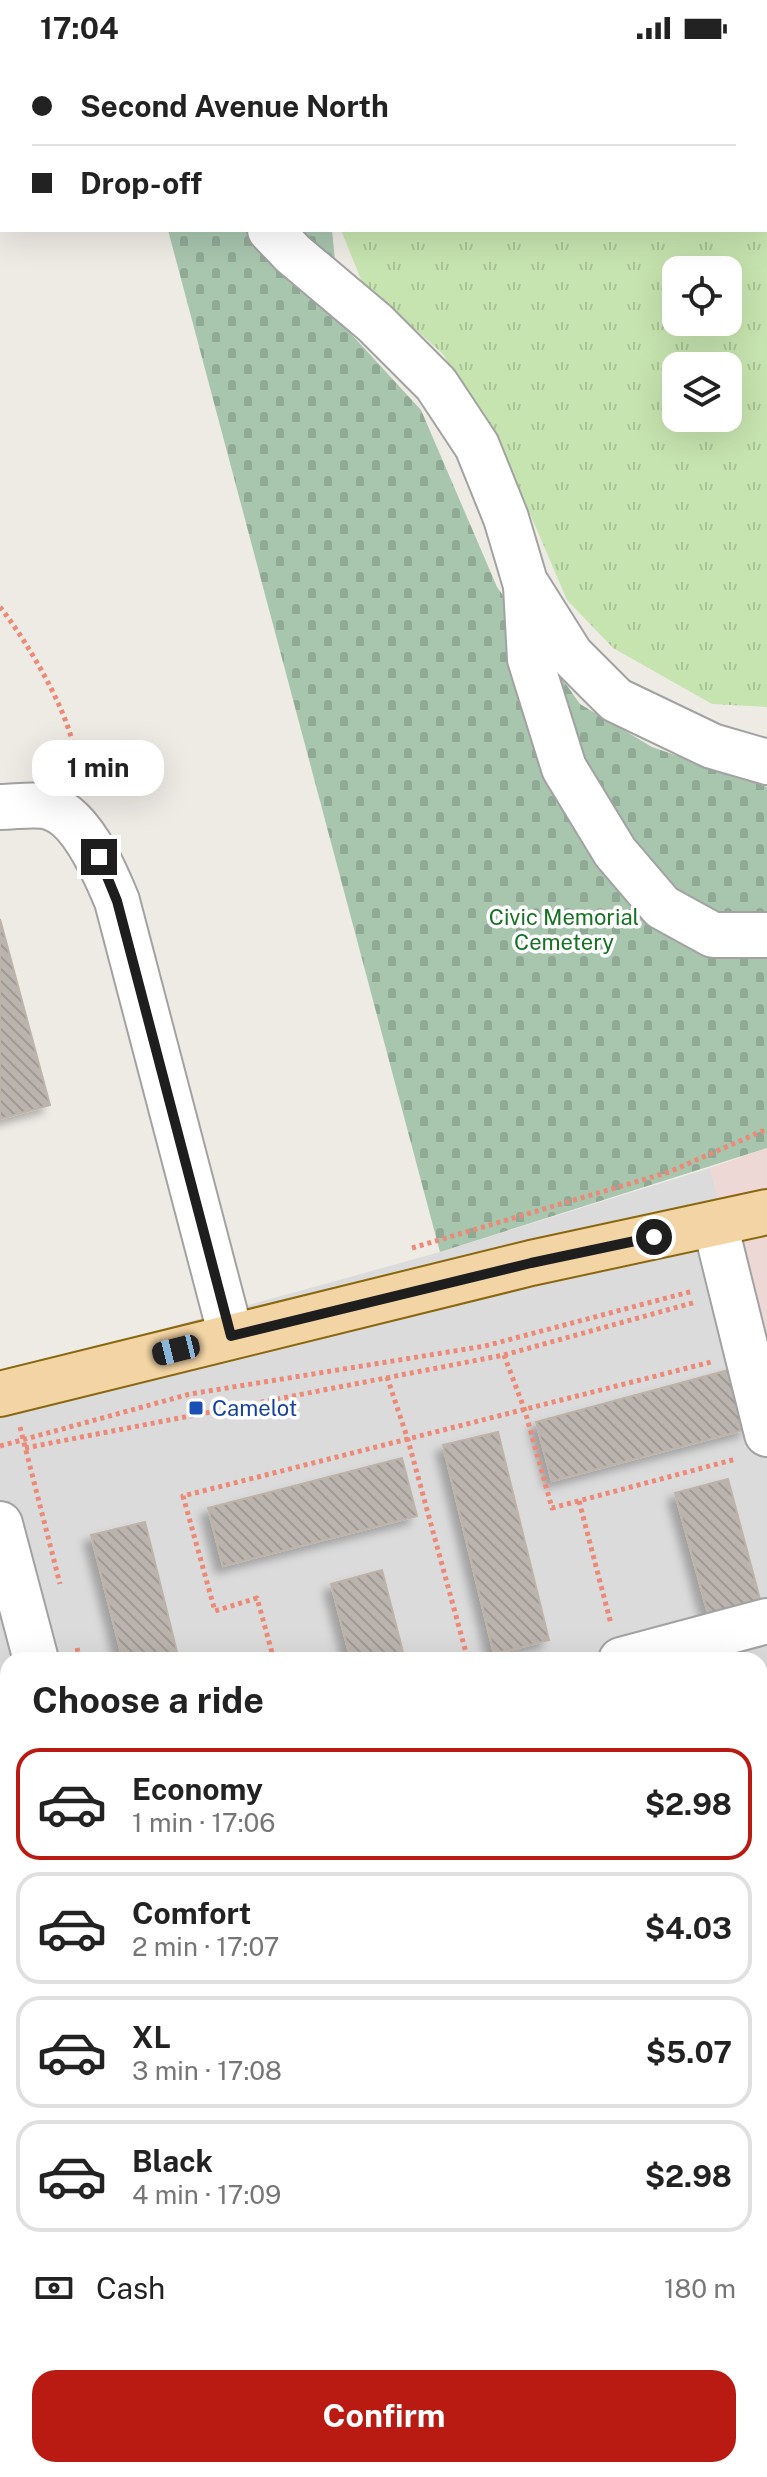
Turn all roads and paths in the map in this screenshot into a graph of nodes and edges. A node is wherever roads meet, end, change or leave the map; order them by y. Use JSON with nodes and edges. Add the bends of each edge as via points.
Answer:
{"nodes":[{"id":1,"x":286,"y":238,"type":"edge"},
{"id":2,"x":525,"y":582,"type":"junction"},
{"id":3,"x":0,"y":607,"type":"edge"},
{"id":4,"x":767,"y":762,"type":"edge"},
{"id":5,"x":0,"y":807,"type":"edge"},
{"id":6,"x":66,"y":817,"type":"junction"},
{"id":7,"x":767,"y":935,"type":"edge"},
{"id":8,"x":767,"y":1212,"type":"edge"},
{"id":9,"x":715,"y":1224,"type":"junction"},
{"id":10,"x":730,"y":1287,"type":"junction"},
{"id":11,"x":231,"y":1336,"type":"junction"},
{"id":12,"x":747,"y":1353,"type":"junction"},
{"id":13,"x":504,"y":1355,"type":"junction"},
{"id":14,"x":387,"y":1377,"type":"junction"},
{"id":15,"x":5,"y":1393,"type":"edge"},
{"id":16,"x":525,"y":1411,"type":"junction"},
{"id":17,"x":408,"y":1440,"type":"junction"},
{"id":18,"x":23,"y":1441,"type":"junction"},
{"id":19,"x":0,"y":1446,"type":"edge"},
{"id":20,"x":752,"y":1446,"type":"edge"},
{"id":21,"x":25,"y":1448,"type":"junction"},
{"id":22,"x":579,"y":1501,"type":"junction"},
{"id":23,"x":0,"y":1524,"type":"edge"},
{"id":24,"x":60,"y":1584,"type":"dead end"},
{"id":25,"x":767,"y":1621,"type":"edge"},
{"id":26,"x":56,"y":1652,"type":"edge"},
{"id":27,"x":272,"y":1652,"type":"edge"},
{"id":28,"x":466,"y":1652,"type":"edge"},
{"id":29,"x":619,"y":1652,"type":"edge"},
{"id":30,"x":651,"y":1652,"type":"edge"}],
"edges":[{"from":1,"to":2,"type":"street","via":[[436,384],[477,446]]},
{"from":2,"to":4,"type":"street","via":[[571,655],[616,700],[712,746]]},
{"from":2,"to":7,"type":"street","via":[[530,659],[564,768],[615,852],[674,914],[713,935]]},
{"from":3,"to":6,"type":"path","via":[[38,663],[71,735],[78,765]]},
{"from":5,"to":6,"type":"street","via":[[46,806]]},
{"from":6,"to":11,"type":"street","via":[[99,857],[117,901]]},
{"from":8,"to":9,"type":"main road"},
{"from":9,"to":10,"type":"street"},
{"from":9,"to":11,"type":"main road"},
{"from":10,"to":12,"type":"street"},
{"from":10,"to":13,"type":"path"},
{"from":10,"to":18,"type":"path","via":[[485,1346],[190,1394]]},
{"from":11,"to":15,"type":"main road"},
{"from":12,"to":16,"type":"path"},
{"from":12,"to":20,"type":"street"},
{"from":13,"to":14,"type":"path"},
{"from":13,"to":16,"type":"path"},
{"from":14,"to":17,"type":"path"},
{"from":14,"to":21,"type":"path"},
{"from":15,"to":18,"type":"path"},
{"from":16,"to":17,"type":"path"},
{"from":16,"to":22,"type":"path","via":[[552,1508]]},
{"from":17,"to":27,"type":"path","via":[[183,1496],[215,1611],[257,1598]]},
{"from":17,"to":28,"type":"path"},
{"from":18,"to":19,"type":"path"},
{"from":18,"to":21,"type":"path"},
{"from":20,"to":22,"type":"path"},
{"from":21,"to":24,"type":"path"},
{"from":22,"to":29,"type":"path"},
{"from":23,"to":26,"type":"street"},
{"from":25,"to":30,"type":"street"}]}
